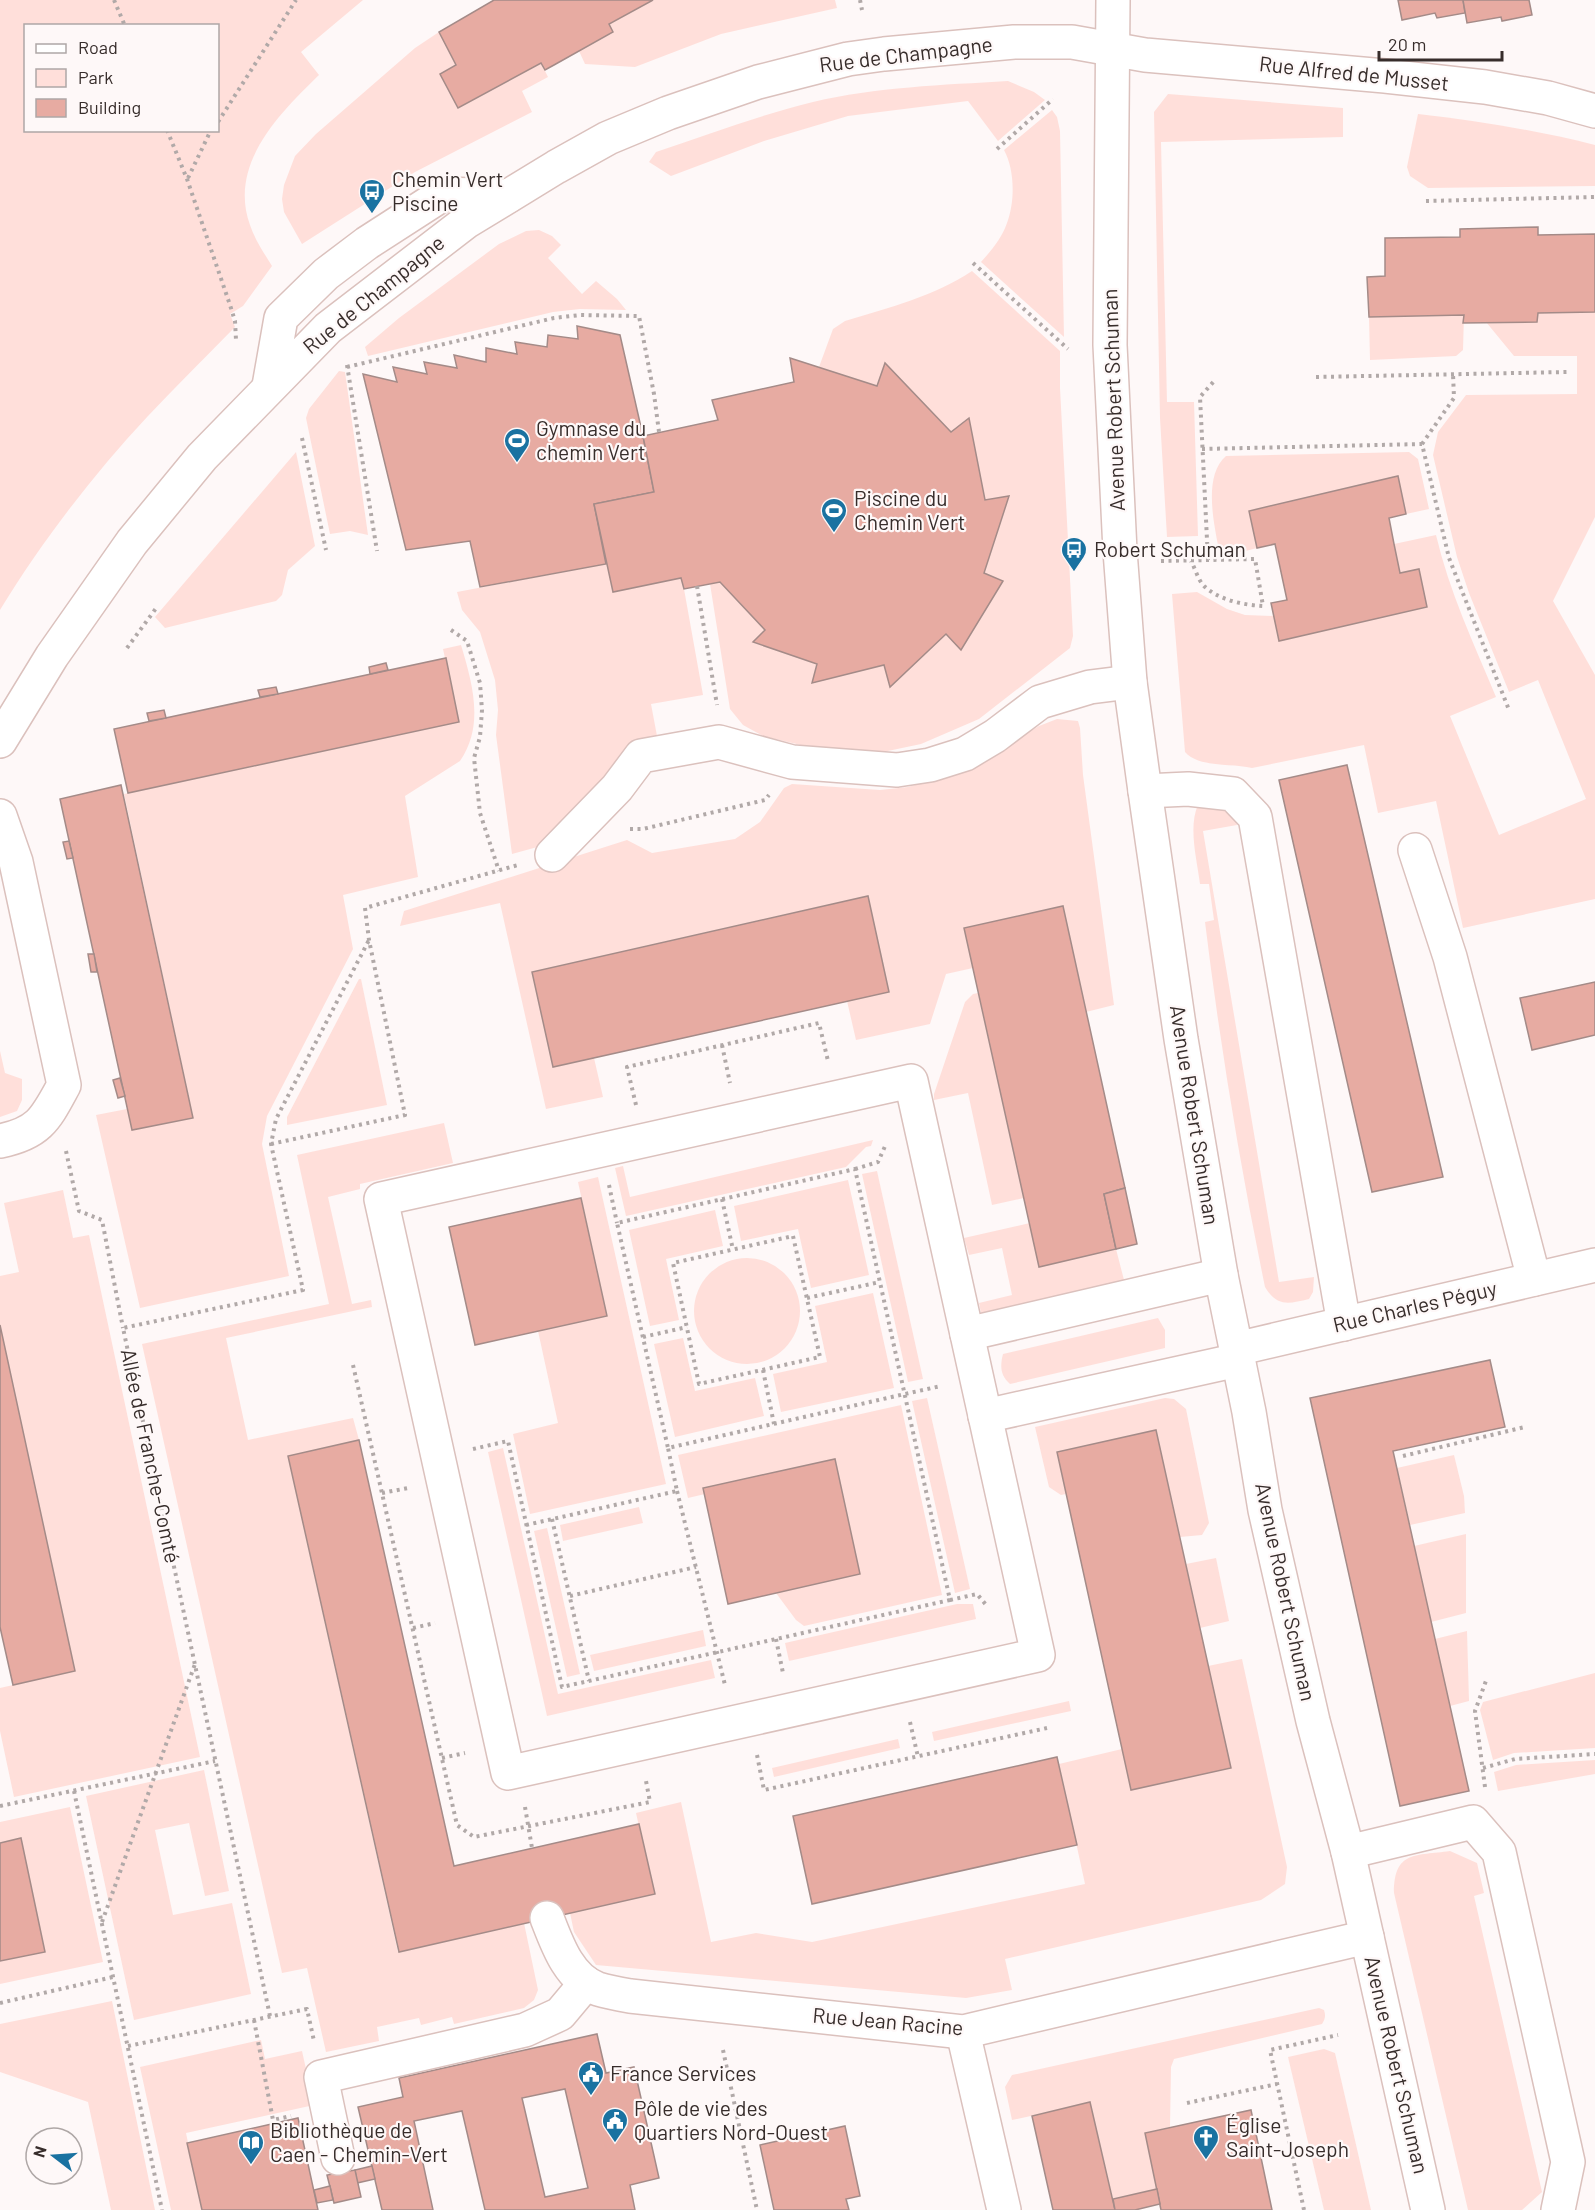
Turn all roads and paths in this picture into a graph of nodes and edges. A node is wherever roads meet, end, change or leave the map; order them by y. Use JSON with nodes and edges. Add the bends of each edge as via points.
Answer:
{"nodes":[{"id":1,"x":114,"y":0,"type":"edge"},
{"id":2,"x":296,"y":0,"type":"edge"},
{"id":3,"x":860,"y":0,"type":"edge"},
{"id":4,"x":1113,"y":0,"type":"edge"},
{"id":5,"x":862,"y":10,"type":"dead end"},
{"id":6,"x":124,"y":24,"type":"edge"},
{"id":7,"x":1112,"y":50,"type":"junction"},
{"id":8,"x":1053,"y":99,"type":"dead end"},
{"id":9,"x":1595,"y":111,"type":"edge"},
{"id":10,"x":219,"y":120,"type":"edge"},
{"id":11,"x":169,"y":132,"type":"edge"},
{"id":12,"x":210,"y":132,"type":"edge"},
{"id":13,"x":997,"y":149,"type":"dead end"},
{"id":14,"x":187,"y":180,"type":"junction"},
{"id":15,"x":508,"y":196,"type":"junction"},
{"id":16,"x":1595,"y":197,"type":"edge"},
{"id":17,"x":1426,"y":201,"type":"dead end"},
{"id":18,"x":973,"y":263,"type":"dead end"},
{"id":19,"x":235,"y":321,"type":"dead end"},
{"id":20,"x":1068,"y":349,"type":"dead end"},
{"id":21,"x":347,"y":361,"type":"dead end"},
{"id":22,"x":347,"y":367,"type":"junction"},
{"id":23,"x":1567,"y":372,"type":"dead end"},
{"id":24,"x":1454,"y":374,"type":"junction"},
{"id":25,"x":1316,"y":377,"type":"dead end"},
{"id":26,"x":1216,"y":379,"type":"dead end"},
{"id":27,"x":269,"y":386,"type":"junction"},
{"id":28,"x":659,"y":432,"type":"dead end"},
{"id":29,"x":302,"y":438,"type":"dead end"},
{"id":30,"x":1422,"y":444,"type":"junction"},
{"id":31,"x":1202,"y":449,"type":"junction"},
{"id":32,"x":326,"y":550,"type":"dead end"},
{"id":33,"x":377,"y":550,"type":"dead end"},
{"id":34,"x":1208,"y":560,"type":"junction"},
{"id":35,"x":1161,"y":561,"type":"dead end"},
{"id":36,"x":1191,"y":561,"type":"junction"},
{"id":37,"x":697,"y":586,"type":"dead end"},
{"id":38,"x":157,"y":607,"type":"dead end"},
{"id":39,"x":451,"y":630,"type":"dead end"},
{"id":40,"x":127,"y":648,"type":"dead end"},
{"id":41,"x":1130,"y":682,"type":"junction"},
{"id":42,"x":1509,"y":710,"type":"dead end"},
{"id":43,"x":0,"y":741,"type":"edge"},
{"id":44,"x":718,"y":742,"type":"junction"},
{"id":45,"x":1145,"y":791,"type":"junction"},
{"id":46,"x":765,"y":800,"type":"dead end"},
{"id":47,"x":0,"y":816,"type":"edge"},
{"id":48,"x":643,"y":829,"type":"dead end"},
{"id":49,"x":1415,"y":850,"type":"dead end"},
{"id":50,"x":552,"y":855,"type":"dead end"},
{"id":51,"x":369,"y":940,"type":"junction"},
{"id":52,"x":836,"y":1098,"type":"junction"},
{"id":53,"x":0,"y":1141,"type":"edge"},
{"id":54,"x":644,"y":1141,"type":"junction"},
{"id":55,"x":271,"y":1144,"type":"junction"},
{"id":56,"x":66,"y":1149,"type":"dead end"},
{"id":57,"x":722,"y":1199,"type":"junction"},
{"id":58,"x":733,"y":1250,"type":"junction"},
{"id":59,"x":1595,"y":1265,"type":"edge"},
{"id":60,"x":1221,"y":1275,"type":"junction"},
{"id":61,"x":1534,"y":1279,"type":"junction"},
{"id":62,"x":880,"y":1282,"type":"junction"},
{"id":63,"x":807,"y":1298,"type":"junction"},
{"id":64,"x":1344,"y":1324,"type":"junction"},
{"id":65,"x":687,"y":1327,"type":"junction"},
{"id":66,"x":123,"y":1328,"type":"junction"},
{"id":67,"x":967,"y":1334,"type":"junction"},
{"id":68,"x":643,"y":1337,"type":"junction"},
{"id":69,"x":1237,"y":1355,"type":"junction"},
{"id":70,"x":763,"y":1370,"type":"junction"},
{"id":71,"x":904,"y":1394,"type":"junction"},
{"id":72,"x":985,"y":1416,"type":"junction"},
{"id":73,"x":774,"y":1424,"type":"junction"},
{"id":74,"x":1525,"y":1427,"type":"dead end"},
{"id":75,"x":668,"y":1448,"type":"junction"},
{"id":76,"x":1403,"y":1456,"type":"dead end"},
{"id":77,"x":438,"y":1457,"type":"junction"},
{"id":78,"x":677,"y":1491,"type":"junction"},
{"id":79,"x":552,"y":1519,"type":"junction"},
{"id":80,"x":526,"y":1525,"type":"junction"},
{"id":81,"x":696,"y":1567,"type":"junction"},
{"id":82,"x":570,"y":1596,"type":"junction"},
{"id":83,"x":717,"y":1652,"type":"junction"},
{"id":84,"x":195,"y":1664,"type":"junction"},
{"id":85,"x":1487,"y":1678,"type":"dead end"},
{"id":86,"x":589,"y":1681,"type":"junction"},
{"id":87,"x":749,"y":1719,"type":"junction"},
{"id":88,"x":1047,"y":1728,"type":"dead end"},
{"id":89,"x":1595,"y":1754,"type":"edge"},
{"id":90,"x":215,"y":1761,"type":"junction"},
{"id":91,"x":1482,"y":1768,"type":"junction"},
{"id":92,"x":156,"y":1773,"type":"junction"},
{"id":93,"x":74,"y":1791,"type":"junction"},
{"id":94,"x":0,"y":1806,"type":"edge"},
{"id":95,"x":1473,"y":1822,"type":"junction"},
{"id":96,"x":1348,"y":1852,"type":"junction"},
{"id":97,"x":547,"y":1918,"type":"dead end"},
{"id":98,"x":101,"y":1923,"type":"junction"},
{"id":99,"x":1367,"y":1937,"type":"junction"},
{"id":100,"x":113,"y":1977,"type":"junction"},
{"id":101,"x":586,"y":1983,"type":"junction"},
{"id":102,"x":0,"y":2003,"type":"edge"},
{"id":103,"x":270,"y":2016,"type":"junction"},
{"id":104,"x":254,"y":2020,"type":"junction"},
{"id":105,"x":963,"y":2032,"type":"junction"},
{"id":106,"x":1338,"y":2035,"type":"dead end"},
{"id":107,"x":128,"y":2046,"type":"junction"},
{"id":108,"x":315,"y":2047,"type":"dead end"},
{"id":109,"x":723,"y":2050,"type":"dead end"},
{"id":110,"x":1278,"y":2084,"type":"junction"},
{"id":111,"x":1187,"y":2103,"type":"dead end"},
{"id":112,"x":273,"y":2120,"type":"dead end"},
{"id":113,"x":338,"y":2158,"type":"dead end"},
{"id":114,"x":162,"y":2210,"type":"edge"},
{"id":115,"x":758,"y":2210,"type":"edge"},
{"id":116,"x":1004,"y":2210,"type":"edge"},
{"id":117,"x":1304,"y":2210,"type":"edge"},
{"id":118,"x":1428,"y":2210,"type":"edge"},
{"id":119,"x":1558,"y":2210,"type":"edge"}],
"edges":[{"from":1,"to":6,"type":"path"},
{"from":2,"to":10,"type":"path"},
{"from":3,"to":5,"type":"path"},
{"from":4,"to":7,"type":"street","name":"Avenue Robert Schuman"},
{"from":7,"to":9,"type":"street","name":"Rue Alfred de Musset","via":[[1485,87]]},
{"from":7,"to":15,"type":"street","name":"Rue de Champagne","via":[[1072,42],[1014,42],[884,54],[814,66],[668,113],[608,138]]},
{"from":7,"to":41,"type":"street","name":"Avenue Robert Schuman","via":[[1110,345],[1119,551]]},
{"from":8,"to":13,"type":"path"},
{"from":11,"to":14,"type":"path"},
{"from":12,"to":14,"type":"path"},
{"from":14,"to":19,"type":"path"},
{"from":15,"to":27,"type":"street","name":"Rue de Champagne","via":[[465,222],[343,315]]},
{"from":15,"to":27,"type":"street","via":[[443,194],[326,274],[282,318]]},
{"from":16,"to":17,"type":"path"},
{"from":18,"to":20,"type":"path"},
{"from":21,"to":22,"type":"path"},
{"from":22,"to":28,"type":"path","via":[[554,318],[639,316]]},
{"from":22,"to":33,"type":"path"},
{"from":23,"to":24,"type":"path"},
{"from":24,"to":25,"type":"path"},
{"from":24,"to":30,"type":"path","via":[[1455,399]]},
{"from":26,"to":31,"type":"path","via":[[1200,397]]},
{"from":27,"to":43,"type":"street","name":"Rue de Champagne","via":[[202,457],[132,542],[52,656]]},
{"from":29,"to":32,"type":"path"},
{"from":30,"to":31,"type":"path"},
{"from":30,"to":42,"type":"path","via":[[1449,558]]},
{"from":31,"to":34,"type":"path"},
{"from":34,"to":36,"type":"path"},
{"from":34,"to":36,"type":"path","via":[[1255,559],[1263,606],[1231,600],[1204,586]]},
{"from":35,"to":36,"type":"path"},
{"from":37,"to":44,"type":"path","via":[[718,714]]},
{"from":38,"to":40,"type":"path"},
{"from":39,"to":51,"type":"path","via":[[467,641],[480,683],[480,737],[474,758],[480,813],[499,871],[365,908]]},
{"from":41,"to":44,"type":"street","via":[[1090,687],[1040,702],[965,754],[897,770],[792,762]]},
{"from":41,"to":45,"type":"street","name":"Avenue Robert Schuman"},
{"from":44,"to":50,"type":"street","via":[[641,756]]},
{"from":45,"to":60,"type":"street","name":"Avenue Robert Schuman"},
{"from":45,"to":64,"type":"street","via":[[1188,789],[1233,794],[1254,817]]},
{"from":46,"to":48,"type":"path"},
{"from":47,"to":53,"type":"street","via":[[16,862],[64,1085],[46,1118],[30,1132]]},
{"from":49,"to":61,"type":"street","via":[[1450,957]]},
{"from":51,"to":55,"type":"path","name":"Allée de Franche-Comté","via":[[276,1119]]},
{"from":51,"to":55,"type":"path","via":[[405,1115]]},
{"from":52,"to":54,"type":"street"},
{"from":52,"to":54,"type":"path","via":[[819,1023],[627,1067]]},
{"from":52,"to":67,"type":"street","via":[[911,1081]]},
{"from":54,"to":77,"type":"street","via":[[381,1200]]},
{"from":55,"to":66,"type":"path","name":"Allée de Franche-Comté","via":[[303,1290]]},
{"from":56,"to":66,"type":"path","via":[[79,1212],[102,1220]]},
{"from":57,"to":58,"type":"path"},
{"from":57,"to":62,"type":"path","via":[[855,1169]]},
{"from":57,"to":68,"type":"path","via":[[617,1223]]},
{"from":58,"to":63,"type":"path","via":[[793,1236]]},
{"from":58,"to":65,"type":"path","via":[[673,1263]]},
{"from":59,"to":61,"type":"street","name":"Rue Charles Péguy"},
{"from":60,"to":67,"type":"street"},
{"from":60,"to":69,"type":"street","name":"Avenue Robert Schuman"},
{"from":61,"to":64,"type":"street","name":"Rue Charles Péguy"},
{"from":62,"to":63,"type":"path"},
{"from":62,"to":71,"type":"path"},
{"from":63,"to":70,"type":"path","via":[[820,1357]]},
{"from":64,"to":69,"type":"street","name":"Rue Charles Péguy"},
{"from":65,"to":68,"type":"path"},
{"from":65,"to":70,"type":"path","via":[[699,1384]]},
{"from":66,"to":84,"type":"path","name":"Allée de Franche-Comté"},
{"from":67,"to":72,"type":"street"},
{"from":68,"to":75,"type":"path"},
{"from":69,"to":72,"type":"street","name":"Rue Charles Péguy"},
{"from":69,"to":96,"type":"street","name":"Avenue Robert Schuman","via":[[1270,1532]]},
{"from":70,"to":73,"type":"path"},
{"from":71,"to":73,"type":"path"},
{"from":71,"to":83,"type":"path","via":[[950,1599]]},
{"from":72,"to":87,"type":"street","via":[[1038,1655]]},
{"from":73,"to":75,"type":"path"},
{"from":74,"to":76,"type":"path"},
{"from":75,"to":78,"type":"path"},
{"from":77,"to":80,"type":"path","via":[[508,1441]]},
{"from":77,"to":87,"type":"street","via":[[508,1773]]},
{"from":78,"to":79,"type":"path"},
{"from":78,"to":81,"type":"path"},
{"from":79,"to":80,"type":"path"},
{"from":79,"to":82,"type":"path"},
{"from":80,"to":86,"type":"path","via":[[562,1687]]},
{"from":81,"to":82,"type":"path"},
{"from":81,"to":83,"type":"path"},
{"from":82,"to":86,"type":"path"},
{"from":83,"to":86,"type":"path"},
{"from":84,"to":90,"type":"path","name":"Allée de Franche-Comté"},
{"from":84,"to":92,"type":"path"},
{"from":85,"to":91,"type":"path","via":[[1475,1711]]},
{"from":87,"to":88,"type":"path","via":[[764,1790]]},
{"from":89,"to":91,"type":"path","via":[[1515,1759]]},
{"from":90,"to":92,"type":"path"},
{"from":90,"to":103,"type":"path","name":"Allée de Franche-Comté"},
{"from":91,"to":95,"type":"path","via":[[1485,1792]]},
{"from":92,"to":93,"type":"path"},
{"from":92,"to":98,"type":"path"},
{"from":93,"to":94,"type":"path"},
{"from":93,"to":98,"type":"path"},
{"from":95,"to":96,"type":"street"},
{"from":95,"to":119,"type":"street","via":[[1499,1852],[1568,2162]]},
{"from":96,"to":99,"type":"street","name":"Avenue Robert Schuman"},
{"from":97,"to":101,"type":"street","via":[[558,1947]]},
{"from":98,"to":100,"type":"path"},
{"from":99,"to":105,"type":"street","name":"Rue Jean Racine"},
{"from":99,"to":118,"type":"street","name":"Avenue Robert Schuman"},
{"from":100,"to":102,"type":"path"},
{"from":100,"to":107,"type":"path"},
{"from":101,"to":105,"type":"street","name":"Rue Jean Racine","via":[[630,1996]]},
{"from":101,"to":113,"type":"street","via":[[560,2014],[525,2030],[321,2077]]},
{"from":103,"to":104,"type":"path"},
{"from":103,"to":108,"type":"path","via":[[307,2009]]},
{"from":104,"to":107,"type":"path"},
{"from":104,"to":112,"type":"path"},
{"from":105,"to":116,"type":"street"},
{"from":106,"to":110,"type":"path","via":[[1270,2050]]},
{"from":107,"to":114,"type":"path"},
{"from":109,"to":115,"type":"path"},
{"from":110,"to":111,"type":"path"},
{"from":110,"to":117,"type":"path"}]}
